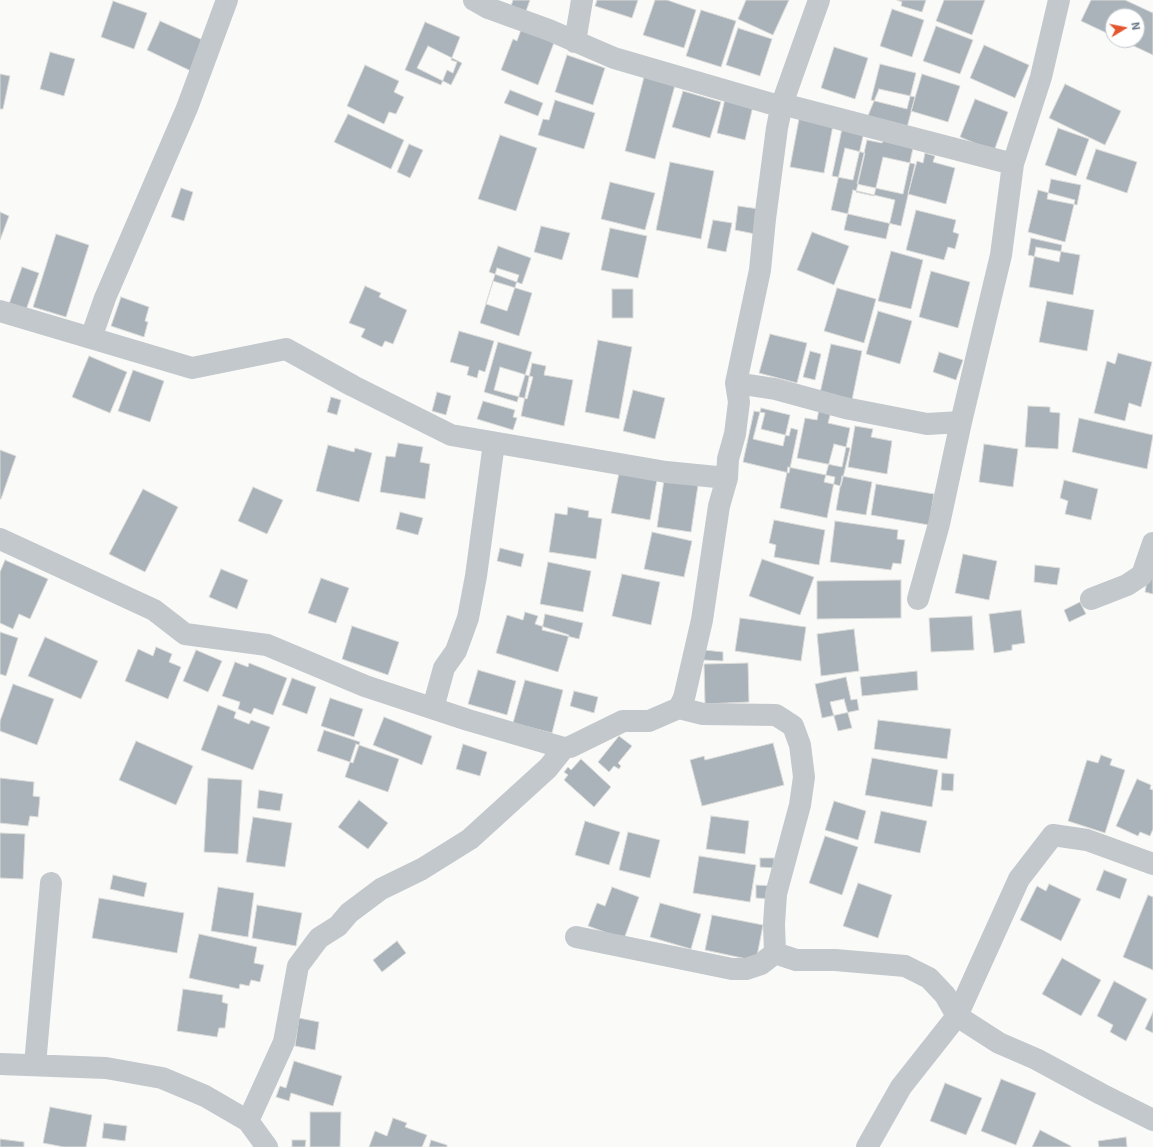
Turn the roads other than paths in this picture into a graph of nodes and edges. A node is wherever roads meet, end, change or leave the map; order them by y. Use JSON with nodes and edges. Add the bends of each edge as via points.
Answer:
{"nodes":[{"id":1,"x":227,"y":0,"type":"edge"},
{"id":2,"x":474,"y":0,"type":"edge"},
{"id":3,"x":582,"y":0,"type":"edge"},
{"id":4,"x":819,"y":0,"type":"edge"},
{"id":5,"x":1059,"y":0,"type":"edge"},
{"id":6,"x":575,"y":42,"type":"junction"},
{"id":7,"x":782,"y":104,"type":"junction"},
{"id":8,"x":1013,"y":164,"type":"junction"},
{"id":9,"x":0,"y":311,"type":"edge"},
{"id":10,"x":91,"y":338,"type":"junction"},
{"id":11,"x":736,"y":383,"type":"junction"},
{"id":12,"x":961,"y":422,"type":"junction"},
{"id":13,"x":494,"y":443,"type":"junction"},
{"id":14,"x":727,"y":478,"type":"junction"},
{"id":15,"x":0,"y":539,"type":"edge"},
{"id":16,"x":1153,"y":543,"type":"edge"},
{"id":17,"x":918,"y":599,"type":"dead end"},
{"id":18,"x":1092,"y":599,"type":"dead end"},
{"id":19,"x":433,"y":708,"type":"junction"},
{"id":20,"x":679,"y":708,"type":"junction"},
{"id":21,"x":564,"y":748,"type":"junction"},
{"id":22,"x":1153,"y":864,"type":"edge"},
{"id":23,"x":52,"y":883,"type":"dead end"},
{"id":24,"x":576,"y":937,"type":"dead end"},
{"id":25,"x":775,"y":953,"type":"junction"},
{"id":26,"x":956,"y":1016,"type":"junction"},
{"id":27,"x":0,"y":1064,"type":"edge"},
{"id":28,"x":35,"y":1065,"type":"junction"},
{"id":29,"x":1153,"y":1120,"type":"edge"},
{"id":30,"x":248,"y":1121,"type":"junction"},
{"id":31,"x":267,"y":1147,"type":"edge"},
{"id":32,"x":867,"y":1147,"type":"edge"}],
"edges":[{"from":1,"to":10,"type":"street","via":[[187,108],[105,298]]},
{"from":2,"to":6,"type":"street","via":[[488,8]]},
{"from":3,"to":6,"type":"street"},
{"from":4,"to":7,"type":"street"},
{"from":5,"to":8,"type":"street","via":[[1042,77]]},
{"from":6,"to":7,"type":"street","via":[[627,62],[772,104]]},
{"from":7,"to":8,"type":"street"},
{"from":7,"to":11,"type":"street","via":[[772,154],[760,270]]},
{"from":8,"to":12,"type":"street","via":[[1001,255]]},
{"from":9,"to":10,"type":"street"},
{"from":10,"to":13,"type":"street","via":[[192,368],[286,349],[451,435]]},
{"from":11,"to":12,"type":"street","via":[[775,389],[845,408],[927,424]]},
{"from":11,"to":14,"type":"street","via":[[739,402]]},
{"from":12,"to":17,"type":"street","via":[[940,524]]},
{"from":13,"to":14,"type":"street","via":[[666,472]]},
{"from":13,"to":19,"type":"street","via":[[468,618],[456,650],[444,668]]},
{"from":14,"to":20,"type":"street","via":[[719,506],[696,649],[684,698]]},
{"from":15,"to":19,"type":"street","via":[[154,610],[185,634],[267,644],[365,686]]},
{"from":16,"to":18,"type":"street","via":[[1142,575],[1127,585]]},
{"from":19,"to":21,"type":"street"},
{"from":20,"to":21,"type":"street","via":[[649,721],[623,721]]},
{"from":20,"to":25,"type":"street","via":[[703,714],[776,715],[793,726],[800,745],[804,777],[800,805],[776,894]]},
{"from":21,"to":30,"type":"street","via":[[548,768],[470,839],[381,889],[350,913],[338,926],[319,938],[298,966],[284,1042]]},
{"from":22,"to":26,"type":"street","via":[[1087,840],[1053,835],[1019,879]]},
{"from":23,"to":28,"type":"street"},
{"from":24,"to":25,"type":"street","via":[[732,969],[746,969],[761,964]]},
{"from":25,"to":26,"type":"street","via":[[796,960],[835,960],[905,966],[929,978],[945,995]]},
{"from":26,"to":29,"type":"street","via":[[999,1043],[1036,1059]]},
{"from":26,"to":32,"type":"street","via":[[901,1087]]},
{"from":27,"to":28,"type":"street"},
{"from":28,"to":30,"type":"street","via":[[106,1068],[162,1078],[205,1096]]},
{"from":30,"to":31,"type":"street"}]}
